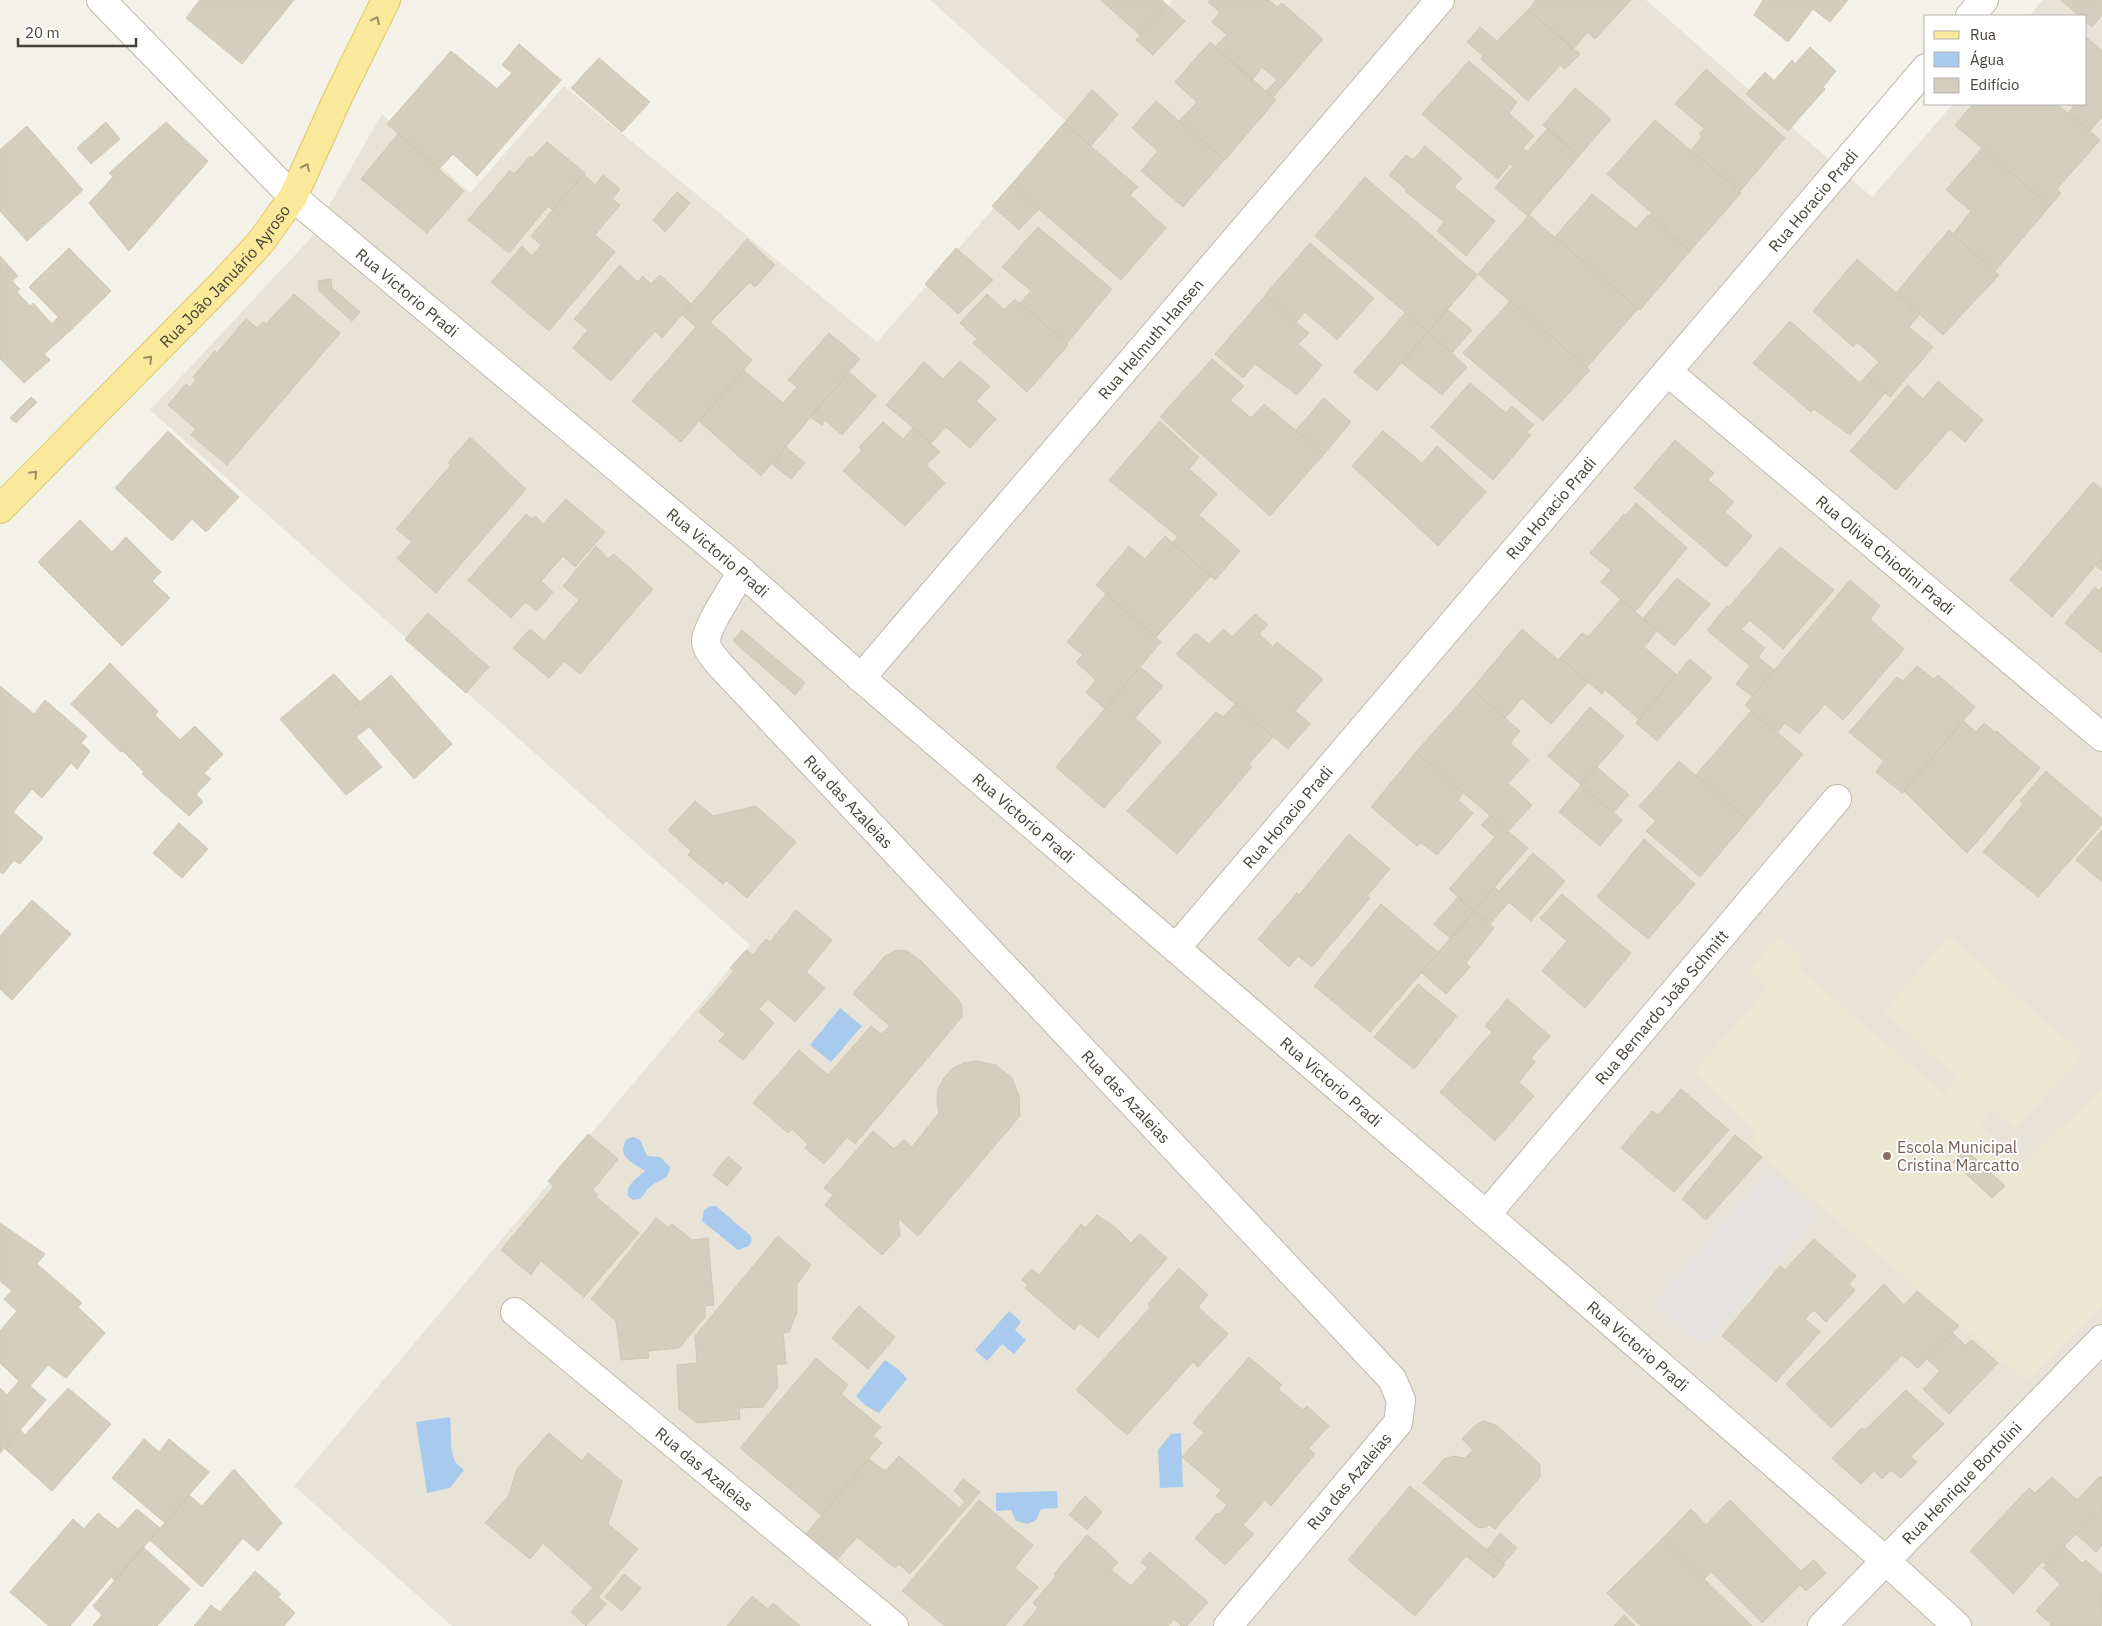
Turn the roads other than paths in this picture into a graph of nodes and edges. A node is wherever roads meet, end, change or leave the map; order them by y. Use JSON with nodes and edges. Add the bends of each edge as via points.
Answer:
{"nodes":[{"id":1,"x":101,"y":0,"type":"edge"},
{"id":2,"x":386,"y":0,"type":"edge"},
{"id":3,"x":1440,"y":0,"type":"edge"},
{"id":4,"x":1984,"y":0,"type":"edge"},
{"id":5,"x":1971,"y":15,"type":"edge"},
{"id":6,"x":1924,"y":70,"type":"edge"},
{"id":7,"x":293,"y":197,"type":"junction"},
{"id":8,"x":1668,"y":372,"type":"junction"},
{"id":9,"x":0,"y":509,"type":"edge"},
{"id":10,"x":742,"y":572,"type":"junction"},
{"id":11,"x":861,"y":678,"type":"junction"},
{"id":12,"x":2102,"y":737,"type":"edge"},
{"id":13,"x":1837,"y":799,"type":"dead end"},
{"id":14,"x":1176,"y":948,"type":"junction"},
{"id":15,"x":1486,"y":1215,"type":"junction"},
{"id":16,"x":515,"y":1312,"type":"dead end"},
{"id":17,"x":2102,"y":1339,"type":"edge"},
{"id":18,"x":1886,"y":1561,"type":"junction"},
{"id":19,"x":894,"y":1626,"type":"edge"},
{"id":20,"x":1228,"y":1626,"type":"edge"},
{"id":21,"x":1822,"y":1626,"type":"edge"},
{"id":22,"x":1957,"y":1626,"type":"edge"}],
"edges":[{"from":1,"to":7,"type":"street","name":"Rua Victorio Pradi"},
{"from":7,"to":2,"type":"main road","name":"Rua João Januário Ayroso","one_way":true},
{"from":3,"to":11,"type":"street","name":"Rua Helmuth Hansen"},
{"from":4,"to":5,"type":"street"},
{"from":6,"to":8,"type":"street","name":"Rua Horacio Pradi"},
{"from":9,"to":7,"type":"main road","name":"Rua João Januário Ayroso","one_way":true,"via":[[244,262]]},
{"from":7,"to":10,"type":"street","name":"Rua Victorio Pradi"},
{"from":8,"to":12,"type":"street","name":"Rua Olivia Chiodini Pradi"},
{"from":8,"to":14,"type":"street","name":"Rua Horacio Pradi"},
{"from":10,"to":11,"type":"street","name":"Rua Victorio Pradi"},
{"from":10,"to":20,"type":"street","name":"Rua das Azaleias","via":[[717,613],[706,640],[709,650],[722,667],[1392,1379],[1402,1400],[1398,1423]]},
{"from":11,"to":14,"type":"street","name":"Rua Victorio Pradi"},
{"from":13,"to":15,"type":"street","name":"Rua Bernardo João Schmitt"},
{"from":14,"to":15,"type":"street","name":"Rua Victorio Pradi"},
{"from":15,"to":18,"type":"street","name":"Rua Victorio Pradi"},
{"from":16,"to":19,"type":"street","name":"Rua das Azaleias"},
{"from":17,"to":18,"type":"street","name":"Rua Henrique Bortolini"},
{"from":18,"to":21,"type":"street","name":"Rua Henrique Bortolini"},
{"from":18,"to":22,"type":"street","name":"Rua Victorio Pradi"}]}
